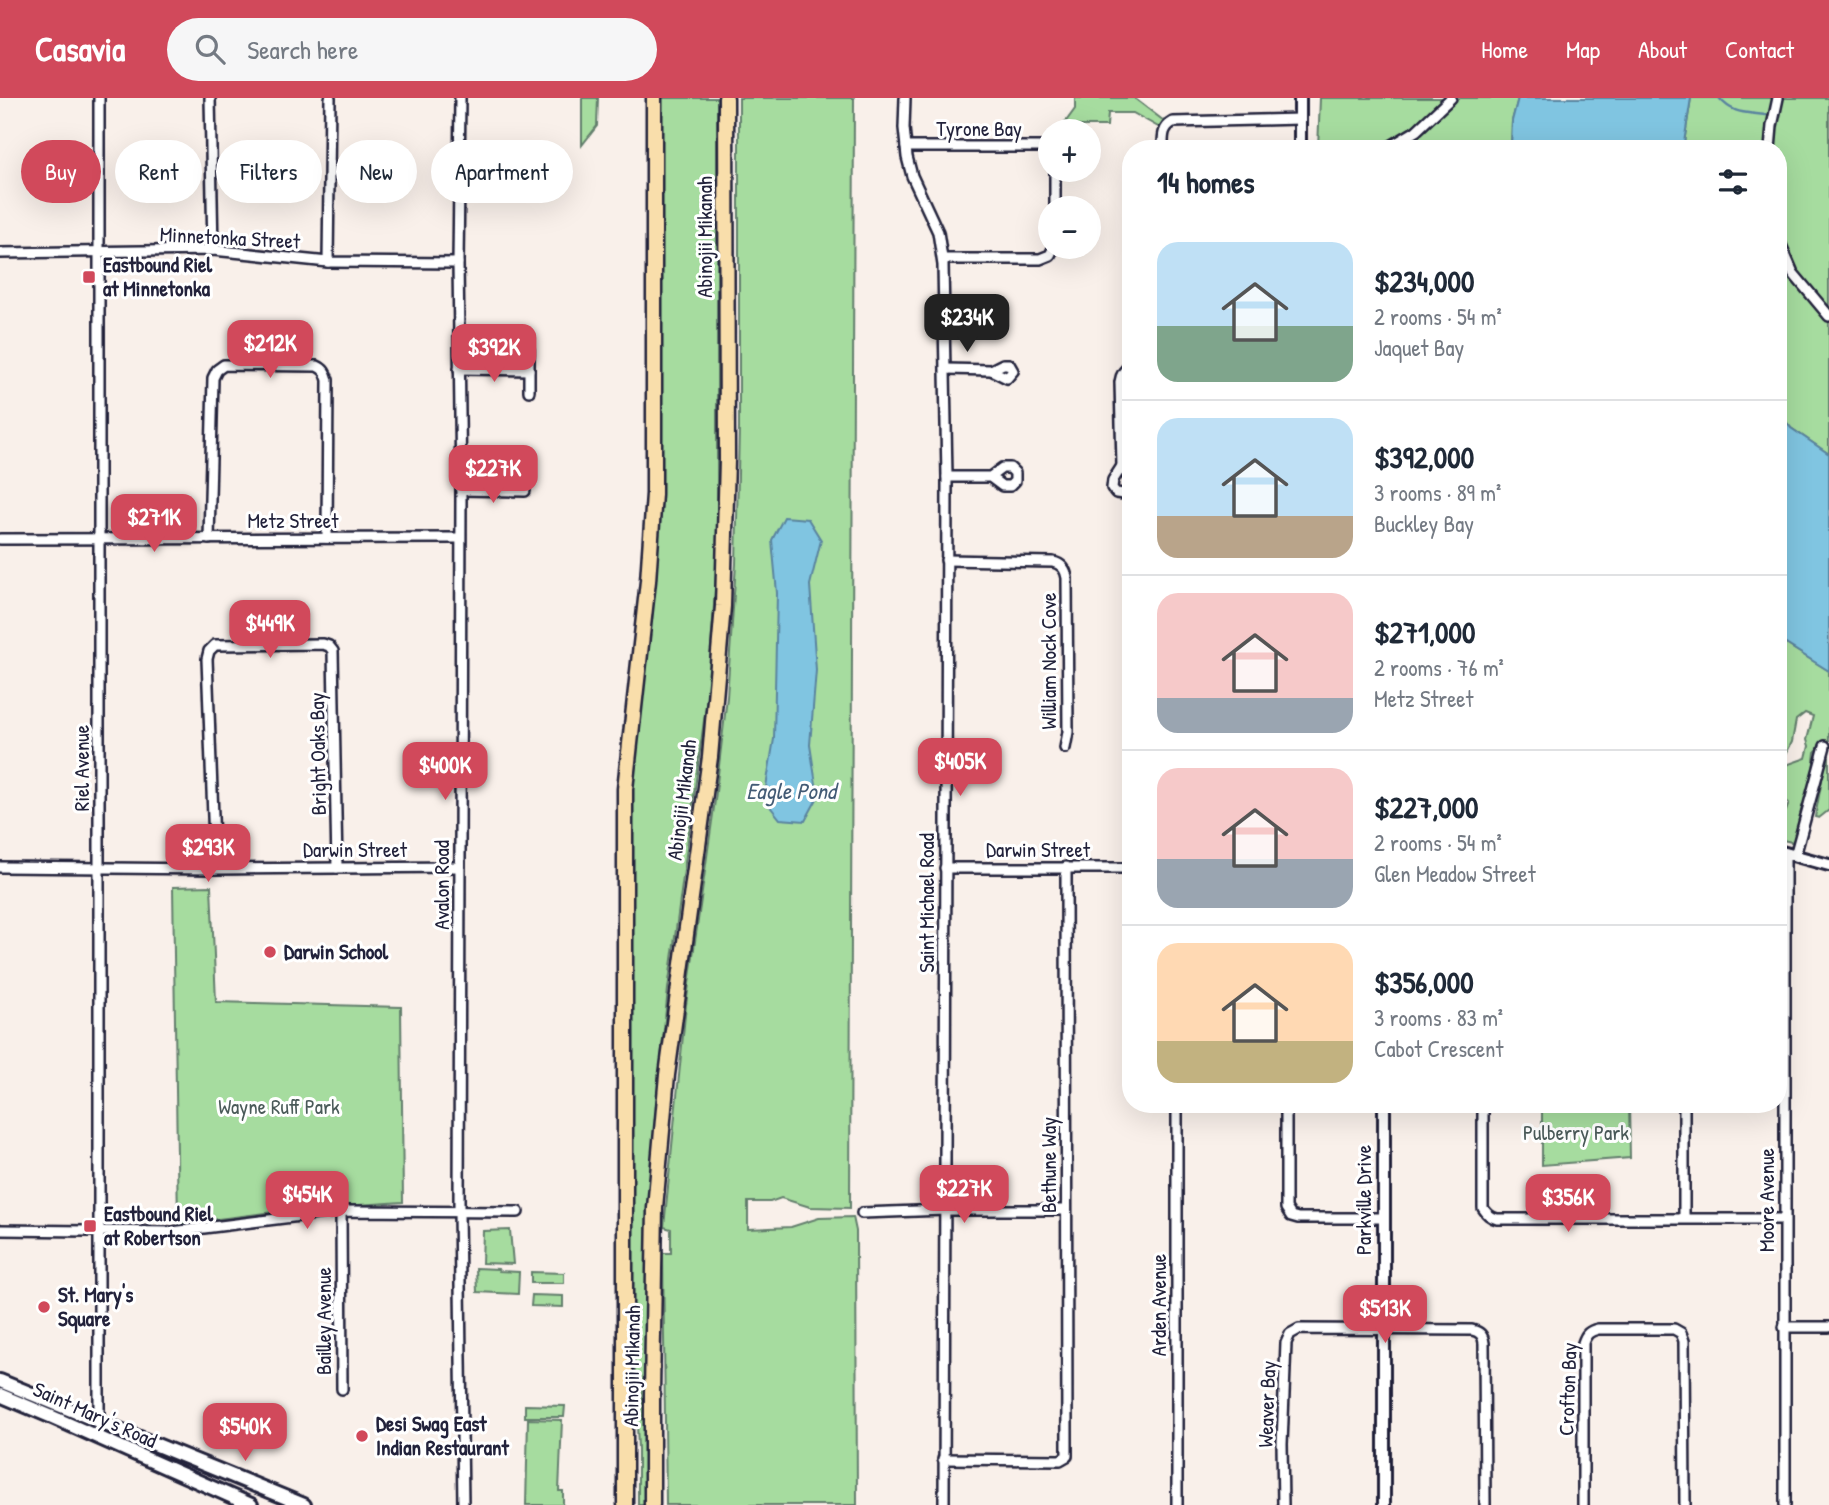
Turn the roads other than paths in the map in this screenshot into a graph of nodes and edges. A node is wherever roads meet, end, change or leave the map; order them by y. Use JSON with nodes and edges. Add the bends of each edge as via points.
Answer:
{"nodes":[{"id":1,"x":99,"y":98,"type":"edge"},
{"id":2,"x":210,"y":98,"type":"edge"},
{"id":3,"x":330,"y":98,"type":"edge"},
{"id":4,"x":460,"y":98,"type":"edge"},
{"id":5,"x":654,"y":98,"type":"edge"},
{"id":6,"x":726,"y":98,"type":"edge"},
{"id":7,"x":905,"y":98,"type":"edge"},
{"id":8,"x":1300,"y":98,"type":"edge"},
{"id":9,"x":1451,"y":98,"type":"edge"},
{"id":10,"x":1778,"y":98,"type":"edge"},
{"id":11,"x":1300,"y":119,"type":"junction"},
{"id":12,"x":1163,"y":140,"type":"edge"},
{"id":13,"x":1300,"y":140,"type":"edge"},
{"id":14,"x":1401,"y":140,"type":"edge"},
{"id":15,"x":1771,"y":140,"type":"edge"},
{"id":16,"x":906,"y":147,"type":"junction"},
{"id":17,"x":1038,"y":147,"type":"edge"},
{"id":18,"x":213,"y":250,"type":"junction"},
{"id":19,"x":99,"y":251,"type":"junction"},
{"id":20,"x":0,"y":253,"type":"edge"},
{"id":21,"x":943,"y":259,"type":"junction"},
{"id":22,"x":1038,"y":259,"type":"edge"},
{"id":23,"x":1787,"y":259,"type":"edge"},
{"id":24,"x":328,"y":262,"type":"junction"},
{"id":25,"x":458,"y":263,"type":"junction"},
{"id":26,"x":1829,"y":316,"type":"edge"},
{"id":27,"x":529,"y":350,"type":"dead end"},
{"id":28,"x":459,"y":369,"type":"junction"},
{"id":29,"x":946,"y":369,"type":"junction"},
{"id":30,"x":529,"y":370,"type":"junction"},
{"id":31,"x":991,"y":370,"type":"dead end"},
{"id":32,"x":1122,"y":374,"type":"edge"},
{"id":33,"x":529,"y":391,"type":"dead end"},
{"id":34,"x":1122,"y":466,"type":"joint"},
{"id":35,"x":947,"y":477,"type":"junction"},
{"id":36,"x":990,"y":477,"type":"dead end"},
{"id":37,"x":461,"y":490,"type":"junction"},
{"id":38,"x":525,"y":491,"type":"dead end"},
{"id":39,"x":1122,"y":494,"type":"edge"},
{"id":40,"x":327,"y":538,"type":"junction"},
{"id":41,"x":460,"y":538,"type":"junction"},
{"id":42,"x":0,"y":539,"type":"edge"},
{"id":43,"x":98,"y":539,"type":"junction"},
{"id":44,"x":209,"y":539,"type":"junction"},
{"id":45,"x":946,"y":560,"type":"junction"},
{"id":46,"x":1825,"y":746,"type":"dead end"},
{"id":47,"x":1065,"y":748,"type":"dead end"},
{"id":48,"x":1787,"y":851,"type":"edge"},
{"id":49,"x":1787,"y":854,"type":"edge"},
{"id":50,"x":1829,"y":865,"type":"edge"},
{"id":51,"x":0,"y":867,"type":"edge"},
{"id":52,"x":100,"y":867,"type":"junction"},
{"id":53,"x":459,"y":867,"type":"junction"},
{"id":54,"x":1066,"y":867,"type":"junction"},
{"id":55,"x":337,"y":868,"type":"junction"},
{"id":56,"x":945,"y":868,"type":"junction"},
{"id":57,"x":1122,"y":868,"type":"edge"},
{"id":58,"x":215,"y":869,"type":"junction"},
{"id":59,"x":1177,"y":1113,"type":"edge"},
{"id":60,"x":1286,"y":1113,"type":"edge"},
{"id":61,"x":1384,"y":1113,"type":"edge"},
{"id":62,"x":1483,"y":1113,"type":"edge"},
{"id":63,"x":1684,"y":1113,"type":"edge"},
{"id":64,"x":1785,"y":1113,"type":"edge"},
{"id":65,"x":946,"y":1210,"type":"junction"},
{"id":66,"x":1066,"y":1210,"type":"junction"},
{"id":67,"x":341,"y":1211,"type":"junction"},
{"id":68,"x":459,"y":1211,"type":"junction"},
{"id":69,"x":518,"y":1212,"type":"dead end"},
{"id":70,"x":862,"y":1213,"type":"dead end"},
{"id":71,"x":1384,"y":1218,"type":"junction"},
{"id":72,"x":1684,"y":1218,"type":"junction"},
{"id":73,"x":1784,"y":1219,"type":"junction"},
{"id":74,"x":0,"y":1230,"type":"edge"},
{"id":75,"x":98,"y":1230,"type":"junction"},
{"id":76,"x":1784,"y":1327,"type":"junction"},
{"id":77,"x":1829,"y":1327,"type":"edge"},
{"id":78,"x":1383,"y":1330,"type":"junction"},
{"id":79,"x":0,"y":1381,"type":"edge"},
{"id":80,"x":342,"y":1389,"type":"dead end"},
{"id":81,"x":0,"y":1395,"type":"edge"},
{"id":82,"x":99,"y":1422,"type":"junction"},
{"id":83,"x":99,"y":1437,"type":"junction"},
{"id":84,"x":190,"y":1459,"type":"junction"},
{"id":85,"x":943,"y":1459,"type":"junction"},
{"id":86,"x":218,"y":1470,"type":"junction"},
{"id":87,"x":173,"y":1471,"type":"junction"},
{"id":88,"x":195,"y":1480,"type":"junction"},
{"id":89,"x":259,"y":1486,"type":"junction"},
{"id":90,"x":233,"y":1502,"type":"edge"},
{"id":91,"x":251,"y":1505,"type":"edge"},
{"id":92,"x":304,"y":1505,"type":"edge"},
{"id":93,"x":463,"y":1505,"type":"edge"},
{"id":94,"x":625,"y":1505,"type":"edge"},
{"id":95,"x":652,"y":1505,"type":"edge"},
{"id":96,"x":944,"y":1505,"type":"edge"},
{"id":97,"x":1177,"y":1505,"type":"edge"},
{"id":98,"x":1283,"y":1505,"type":"edge"},
{"id":99,"x":1384,"y":1505,"type":"edge"},
{"id":100,"x":1485,"y":1505,"type":"edge"},
{"id":101,"x":1583,"y":1505,"type":"edge"},
{"id":102,"x":1685,"y":1505,"type":"edge"},
{"id":103,"x":1785,"y":1505,"type":"edge"}],
"edges":[{"from":1,"to":19,"type":"street","name":"Riel Avenue"},
{"from":2,"to":18,"type":"street"},
{"from":3,"to":24,"type":"street"},
{"from":4,"to":25,"type":"street","name":"Avalon Road"},
{"from":5,"to":94,"type":"main road","name":"Abinojii Mikanah","via":[[654,495],[625,789]]},
{"from":6,"to":95,"type":"main road","name":"Abinojii Mikanah","via":[[723,606],[655,1208]]},
{"from":7,"to":16,"type":"street","name":"Saint Michael Road"},
{"from":8,"to":11,"type":"street"},
{"from":9,"to":14,"type":"street"},
{"from":10,"to":15,"type":"street"},
{"from":11,"to":12,"type":"street","via":[[1173,122]]},
{"from":11,"to":13,"type":"street"},
{"from":16,"to":17,"type":"street","name":"Tyrone Bay"},
{"from":16,"to":21,"type":"street","name":"Saint Michael Road","via":[[912,176],[938,232]]},
{"from":18,"to":19,"type":"street","name":"Minnetonka Street"},
{"from":18,"to":24,"type":"street","name":"Minnetonka Street"},
{"from":19,"to":20,"type":"street","name":"Minnetonka Street"},
{"from":19,"to":43,"type":"street","name":"Riel Avenue"},
{"from":21,"to":22,"type":"street"},
{"from":21,"to":29,"type":"street","name":"Saint Michael Road"},
{"from":23,"to":26,"type":"street"},
{"from":24,"to":25,"type":"street","name":"Minnetonka Street"},
{"from":25,"to":28,"type":"street","name":"Avalon Road"},
{"from":27,"to":30,"type":"street"},
{"from":28,"to":30,"type":"street"},
{"from":28,"to":37,"type":"street","name":"Avalon Road"},
{"from":29,"to":31,"type":"street"},
{"from":29,"to":35,"type":"street","name":"Saint Michael Road"},
{"from":30,"to":33,"type":"street"},
{"from":32,"to":34,"type":"street"},
{"from":34,"to":39,"type":"street","via":[[1112,488]]},
{"from":35,"to":36,"type":"street"},
{"from":35,"to":45,"type":"street","name":"Saint Michael Road"},
{"from":37,"to":38,"type":"street"},
{"from":37,"to":41,"type":"street","name":"Avalon Road"},
{"from":40,"to":41,"type":"street","name":"Metz Street"},
{"from":40,"to":44,"type":"street","name":"Metz Street"},
{"from":40,"to":44,"type":"street","via":[[328,380],[323,369],[311,365],[224,365],[213,378]]},
{"from":41,"to":53,"type":"street","name":"Avalon Road"},
{"from":42,"to":43,"type":"street","name":"Metz Street"},
{"from":43,"to":44,"type":"street","name":"Metz Street"},
{"from":43,"to":52,"type":"street","name":"Riel Avenue"},
{"from":45,"to":47,"type":"street","name":"William Nock Cove","via":[[1054,562],[1063,567],[1067,578]]},
{"from":45,"to":56,"type":"street","name":"Saint Michael Road"},
{"from":46,"to":48,"type":"street","name":"Moore Avenue"},
{"from":49,"to":50,"type":"street"},
{"from":51,"to":52,"type":"street","name":"Darwin Street"},
{"from":52,"to":58,"type":"street","name":"Darwin Street"},
{"from":52,"to":75,"type":"street","name":"Riel Avenue"},
{"from":53,"to":55,"type":"street","name":"Darwin Street"},
{"from":53,"to":68,"type":"street","name":"Avalon Road"},
{"from":54,"to":56,"type":"street","name":"Darwin Street"},
{"from":54,"to":57,"type":"street","name":"Darwin Street"},
{"from":54,"to":66,"type":"street","name":"Bethune Way"},
{"from":55,"to":58,"type":"street","name":"Darwin Street"},
{"from":55,"to":58,"type":"street","name":"Bright Oaks Bay","via":[[333,651],[323,644],[215,645],[209,651]]},
{"from":56,"to":65,"type":"street","name":"Saint Michael Road"},
{"from":59,"to":97,"type":"street","name":"Arden Avenue"},
{"from":60,"to":71,"type":"street","via":[[1286,1208],[1291,1216]]},
{"from":61,"to":71,"type":"street","name":"Parkville Drive"},
{"from":62,"to":72,"type":"street","via":[[1483,1208],[1491,1217]]},
{"from":63,"to":72,"type":"street"},
{"from":64,"to":73,"type":"street","name":"Moore Avenue"},
{"from":65,"to":66,"type":"street"},
{"from":65,"to":70,"type":"street"},
{"from":65,"to":85,"type":"street","name":"Saint Michael Road"},
{"from":66,"to":85,"type":"street","name":"Bethune Way","via":[[1067,1456],[1063,1460]]},
{"from":67,"to":68,"type":"street"},
{"from":67,"to":75,"type":"street","via":[[172,1232]]},
{"from":67,"to":80,"type":"street","name":"Bailley Avenue"},
{"from":68,"to":69,"type":"street"},
{"from":68,"to":93,"type":"street","name":"Avalon Road"},
{"from":71,"to":78,"type":"street","name":"Parkville Drive"},
{"from":72,"to":73,"type":"street"},
{"from":73,"to":76,"type":"street","name":"Moore Avenue"},
{"from":74,"to":75,"type":"street"},
{"from":75,"to":82,"type":"street","name":"Riel Avenue"},
{"from":76,"to":77,"type":"street"},
{"from":76,"to":103,"type":"street","name":"Moore Avenue"},
{"from":78,"to":98,"type":"street","name":"Weaver Bay","via":[[1299,1329],[1290,1334],[1286,1343]]},
{"from":78,"to":99,"type":"street","name":"Parkville Drive"},
{"from":78,"to":100,"type":"street","name":"Weaver Bay","via":[[1472,1330],[1483,1336]]},
{"from":79,"to":82,"type":"main road","name":"Saint Mary's Road"},
{"from":81,"to":83,"type":"main road","name":"Saint Mary's Road"},
{"from":82,"to":83,"type":"street","name":"Riel Avenue"},
{"from":82,"to":84,"type":"main road","name":"Saint Mary's Road"},
{"from":83,"to":87,"type":"main road","name":"Saint Mary's Road"},
{"from":84,"to":86,"type":"main road","name":"Saint Mary's Road"},
{"from":84,"to":87,"type":"main road"},
{"from":85,"to":96,"type":"street","name":"Saint Michael Road"},
{"from":86,"to":88,"type":"main road"},
{"from":86,"to":89,"type":"main road","name":"Saint Mary's Road"},
{"from":87,"to":88,"type":"main road","name":"Saint Mary's Road"},
{"from":88,"to":90,"type":"main road","name":"Saint Mary's Road"},
{"from":89,"to":90,"type":"main road","via":[[243,1491]]},
{"from":89,"to":92,"type":"main road","name":"Saint Mary's Road"},
{"from":90,"to":91,"type":"main road","name":"Saint Mary's Road"},
{"from":101,"to":102,"type":"street","name":"Crofton Bay","via":[[1585,1336],[1598,1329],[1674,1329],[1684,1341]]}]}
